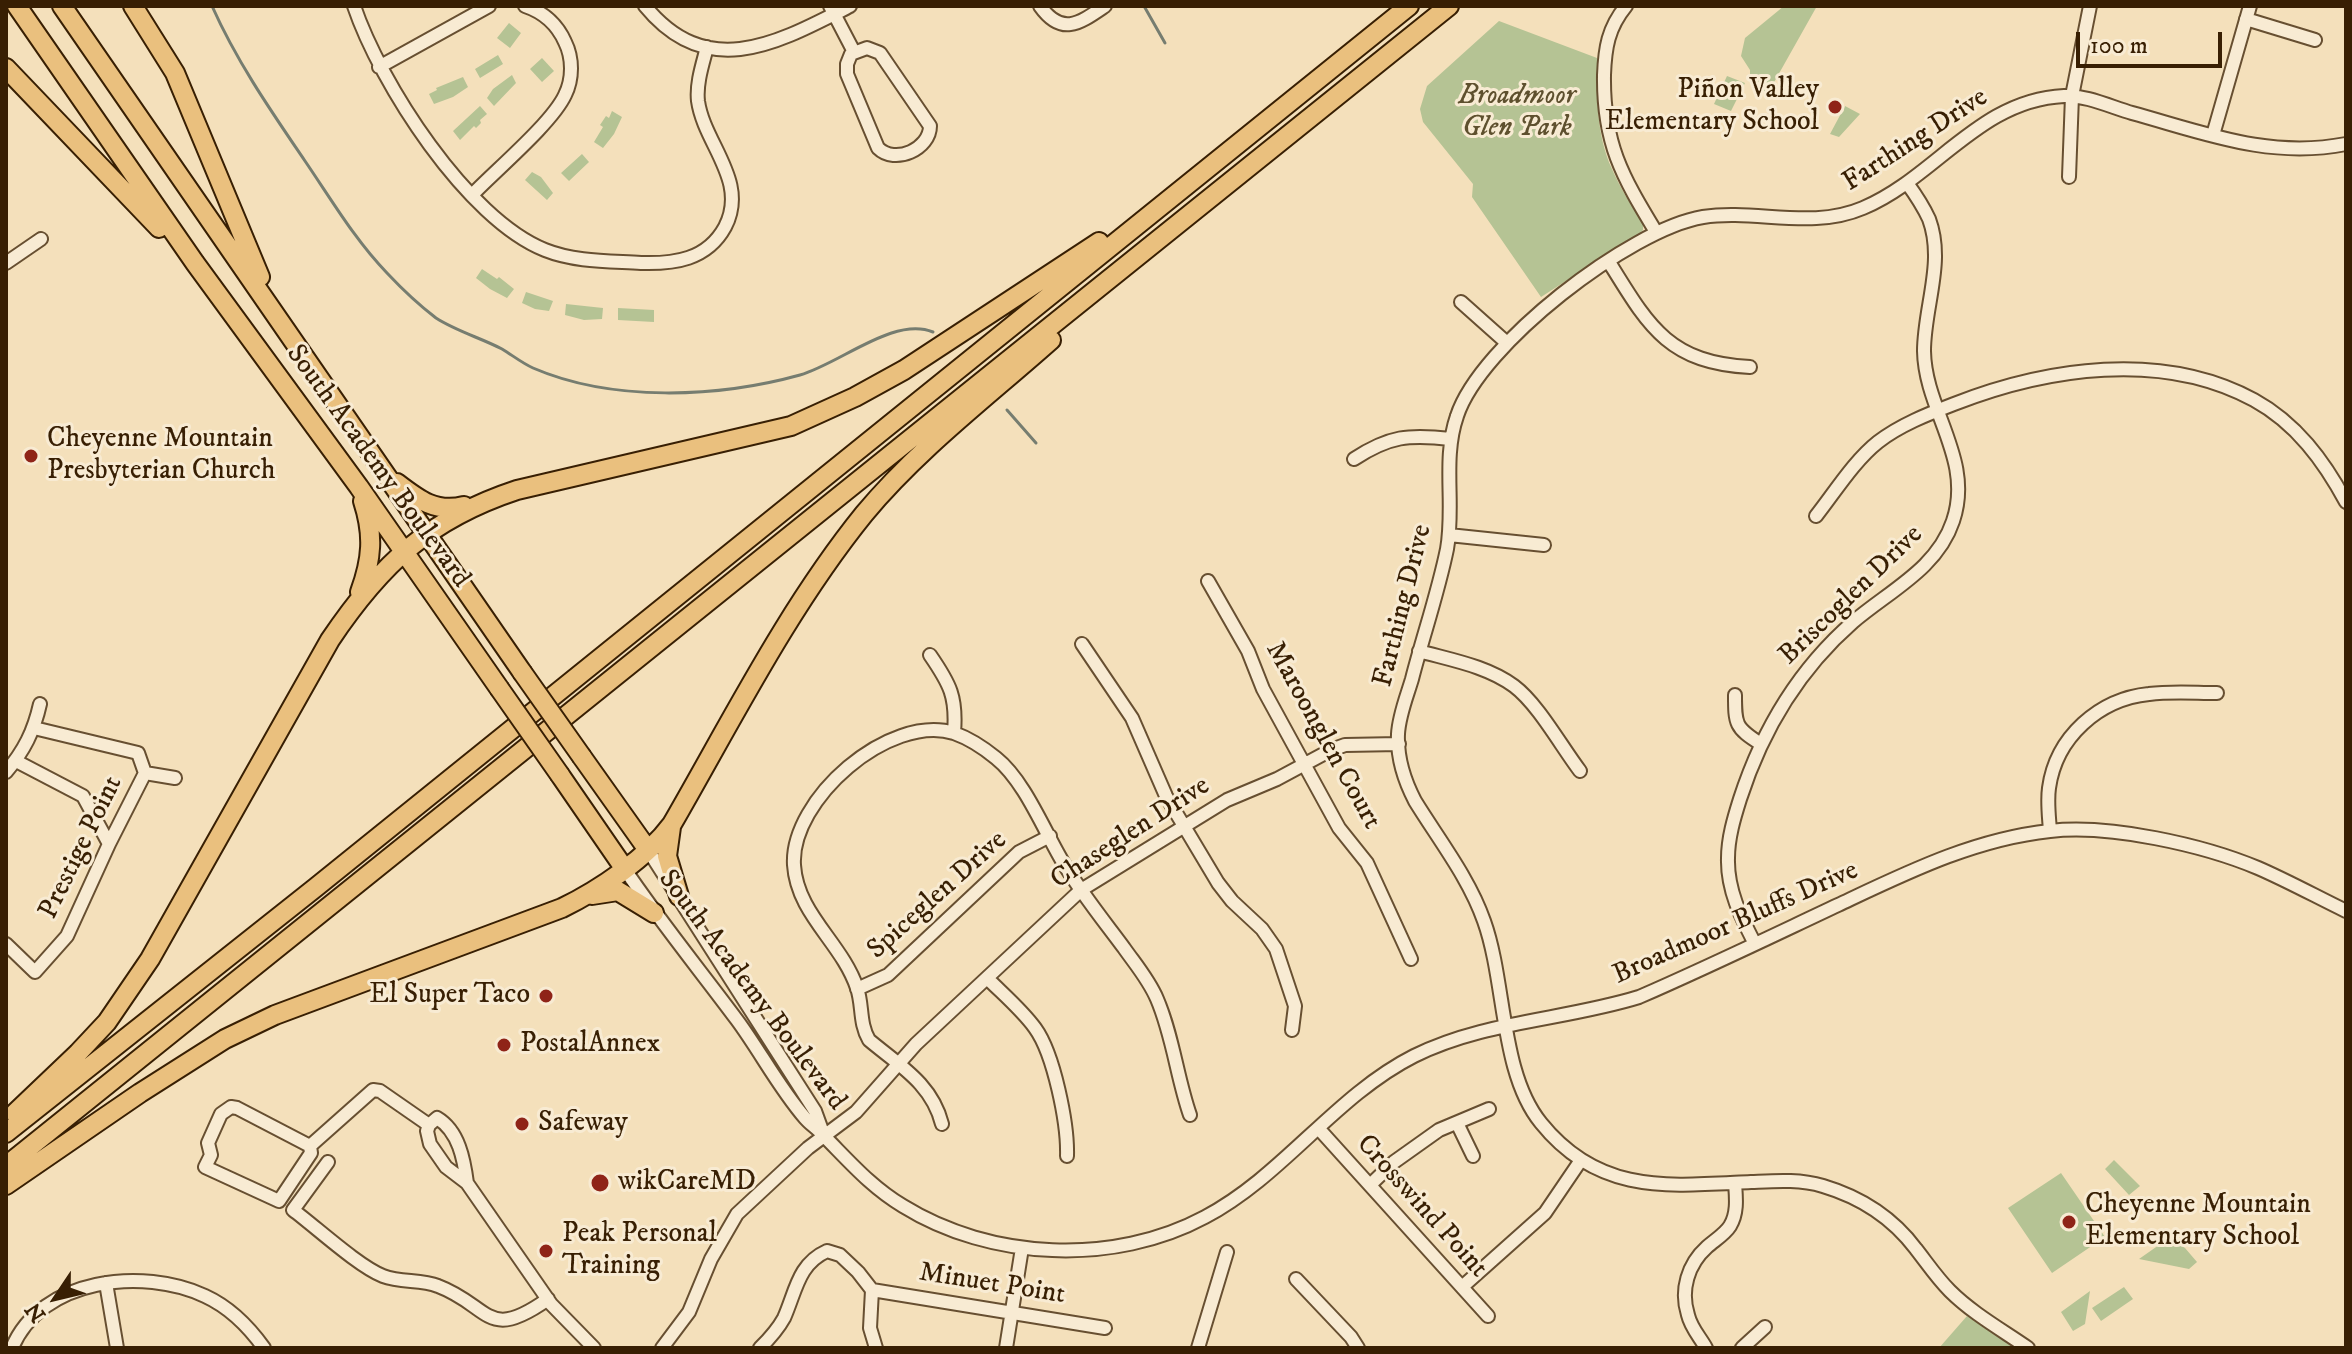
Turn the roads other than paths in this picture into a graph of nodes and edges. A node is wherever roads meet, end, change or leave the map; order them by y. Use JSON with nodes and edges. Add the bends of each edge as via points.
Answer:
{"nodes":[{"id":1,"x":17,"y":6,"type":"edge"},
{"id":2,"x":62,"y":6,"type":"edge"},
{"id":3,"x":133,"y":6,"type":"edge"},
{"id":4,"x":354,"y":6,"type":"edge"},
{"id":5,"x":489,"y":6,"type":"edge"},
{"id":6,"x":525,"y":6,"type":"edge"},
{"id":7,"x":645,"y":6,"type":"edge"},
{"id":8,"x":850,"y":6,"type":"edge"},
{"id":9,"x":1040,"y":6,"type":"edge"},
{"id":10,"x":1105,"y":6,"type":"edge"},
{"id":11,"x":1409,"y":6,"type":"edge"},
{"id":12,"x":1449,"y":6,"type":"edge"},
{"id":13,"x":1626,"y":6,"type":"edge"},
{"id":14,"x":2090,"y":6,"type":"edge"},
{"id":15,"x":833,"y":10,"type":"edge"},
{"id":16,"x":2248,"y":13,"type":"edge"},
{"id":17,"x":2315,"y":40,"type":"dead end"},
{"id":18,"x":707,"y":47,"type":"junction"},
{"id":19,"x":854,"y":52,"type":"junction"},
{"id":20,"x":379,"y":67,"type":"junction"},
{"id":21,"x":6,"y":68,"type":"edge"},
{"id":22,"x":2072,"y":96,"type":"junction"},
{"id":23,"x":2213,"y":135,"type":"junction"},
{"id":24,"x":2346,"y":144,"type":"edge"},
{"id":25,"x":2069,"y":177,"type":"dead end"},
{"id":26,"x":1907,"y":183,"type":"junction"},
{"id":27,"x":1184,"y":186,"type":"junction"},
{"id":28,"x":473,"y":194,"type":"junction"},
{"id":29,"x":1656,"y":232,"type":"junction"},
{"id":30,"x":1165,"y":236,"type":"junction"},
{"id":31,"x":41,"y":239,"type":"dead end"},
{"id":32,"x":1609,"y":262,"type":"junction"},
{"id":33,"x":6,"y":263,"type":"edge"},
{"id":34,"x":195,"y":263,"type":"junction"},
{"id":35,"x":1461,"y":302,"type":"dead end"},
{"id":36,"x":293,"y":339,"type":"junction"},
{"id":37,"x":1507,"y":343,"type":"junction"},
{"id":38,"x":1750,"y":367,"type":"dead end"},
{"id":39,"x":1938,"y":410,"type":"junction"},
{"id":40,"x":1451,"y":439,"type":"junction"},
{"id":41,"x":1354,"y":459,"type":"dead end"},
{"id":42,"x":384,"y":473,"type":"junction"},
{"id":43,"x":359,"y":487,"type":"junction"},
{"id":44,"x":482,"y":501,"type":"junction"},
{"id":45,"x":2346,"y":502,"type":"edge"},
{"id":46,"x":1816,"y":516,"type":"dead end"},
{"id":47,"x":426,"y":532,"type":"junction"},
{"id":48,"x":1449,"y":535,"type":"junction"},
{"id":49,"x":1544,"y":545,"type":"dead end"},
{"id":50,"x":405,"y":551,"type":"junction"},
{"id":51,"x":1208,"y":581,"type":"dead end"},
{"id":52,"x":357,"y":599,"type":"junction"},
{"id":53,"x":1082,"y":644,"type":"dead end"},
{"id":54,"x":1419,"y":651,"type":"junction"},
{"id":55,"x":930,"y":655,"type":"dead end"},
{"id":56,"x":2217,"y":693,"type":"dead end"},
{"id":57,"x":1735,"y":695,"type":"dead end"},
{"id":58,"x":40,"y":704,"type":"dead end"},
{"id":59,"x":34,"y":728,"type":"junction"},
{"id":60,"x":954,"y":733,"type":"junction"},
{"id":61,"x":1399,"y":744,"type":"junction"},
{"id":62,"x":1761,"y":744,"type":"junction"},
{"id":63,"x":1305,"y":762,"type":"junction"},
{"id":64,"x":9,"y":768,"type":"edge"},
{"id":65,"x":1580,"y":771,"type":"dead end"},
{"id":66,"x":145,"y":773,"type":"junction"},
{"id":67,"x":175,"y":778,"type":"dead end"},
{"id":68,"x":672,"y":824,"type":"junction"},
{"id":69,"x":1184,"y":824,"type":"junction"},
{"id":70,"x":2050,"y":831,"type":"junction"},
{"id":71,"x":1050,"y":836,"type":"junction"},
{"id":72,"x":109,"y":844,"type":"junction"},
{"id":73,"x":648,"y":850,"type":"junction"},
{"id":74,"x":624,"y":868,"type":"junction"},
{"id":75,"x":1081,"y":890,"type":"junction"},
{"id":76,"x":679,"y":896,"type":"junction"},
{"id":77,"x":585,"y":897,"type":"junction"},
{"id":78,"x":2346,"y":911,"type":"edge"},
{"id":79,"x":654,"y":913,"type":"junction"},
{"id":80,"x":6,"y":944,"type":"edge"},
{"id":81,"x":1755,"y":944,"type":"junction"},
{"id":82,"x":1411,"y":959,"type":"dead end"},
{"id":83,"x":987,"y":978,"type":"junction"},
{"id":84,"x":857,"y":989,"type":"junction"},
{"id":85,"x":1506,"y":1027,"type":"junction"},
{"id":86,"x":1292,"y":1030,"type":"dead end"},
{"id":87,"x":898,"y":1065,"type":"junction"},
{"id":88,"x":1489,"y":1109,"type":"dead end"},
{"id":89,"x":1190,"y":1115,"type":"dead end"},
{"id":90,"x":6,"y":1121,"type":"edge"},
{"id":91,"x":1457,"y":1123,"type":"junction"},
{"id":92,"x":942,"y":1124,"type":"dead end"},
{"id":93,"x":429,"y":1125,"type":"junction"},
{"id":94,"x":1319,"y":1129,"type":"junction"},
{"id":95,"x":6,"y":1133,"type":"edge"},
{"id":96,"x":824,"y":1136,"type":"junction"},
{"id":97,"x":310,"y":1146,"type":"junction"},
{"id":98,"x":1067,"y":1156,"type":"dead end"},
{"id":99,"x":1473,"y":1156,"type":"dead end"},
{"id":100,"x":1581,"y":1160,"type":"junction"},
{"id":101,"x":328,"y":1162,"type":"dead end"},
{"id":102,"x":6,"y":1166,"type":"edge"},
{"id":103,"x":467,"y":1183,"type":"junction"},
{"id":104,"x":1735,"y":1183,"type":"junction"},
{"id":105,"x":6,"y":1185,"type":"edge"},
{"id":106,"x":1370,"y":1185,"type":"junction"},
{"id":107,"x":1022,"y":1248,"type":"junction"},
{"id":108,"x":1227,"y":1252,"type":"dead end"},
{"id":109,"x":1296,"y":1279,"type":"dead end"},
{"id":110,"x":106,"y":1283,"type":"junction"},
{"id":111,"x":1462,"y":1287,"type":"junction"},
{"id":112,"x":872,"y":1290,"type":"junction"},
{"id":113,"x":548,"y":1299,"type":"junction"},
{"id":114,"x":1012,"y":1312,"type":"junction"},
{"id":115,"x":1488,"y":1316,"type":"dead end"},
{"id":116,"x":1765,"y":1327,"type":"dead end"},
{"id":117,"x":1105,"y":1328,"type":"dead end"},
{"id":118,"x":12,"y":1348,"type":"edge"},
{"id":119,"x":117,"y":1348,"type":"edge"},
{"id":120,"x":264,"y":1348,"type":"edge"},
{"id":121,"x":594,"y":1348,"type":"edge"},
{"id":122,"x":662,"y":1348,"type":"edge"},
{"id":123,"x":760,"y":1348,"type":"edge"},
{"id":124,"x":876,"y":1348,"type":"edge"},
{"id":125,"x":1006,"y":1348,"type":"edge"},
{"id":126,"x":1198,"y":1348,"type":"edge"},
{"id":127,"x":1358,"y":1348,"type":"edge"},
{"id":128,"x":1706,"y":1348,"type":"edge"},
{"id":129,"x":1742,"y":1348,"type":"edge"},
{"id":130,"x":2028,"y":1348,"type":"edge"}],
"edges":[{"from":1,"to":34,"type":"highway","name":"South Academy Boulevard"},
{"from":2,"to":36,"type":"highway","name":"South Academy Boulevard"},
{"from":3,"to":36,"type":"highway","via":[[175,73],[250,256]]},
{"from":4,"to":20,"type":"street"},
{"from":5,"to":20,"type":"street"},
{"from":6,"to":28,"type":"street","via":[[546,16],[563,36],[571,62],[569,87],[555,111]]},
{"from":7,"to":18,"type":"street","via":[[669,30]]},
{"from":8,"to":15,"type":"street"},
{"from":9,"to":10,"type":"street","via":[[1050,19],[1070,25]]},
{"from":11,"to":27,"type":"highway"},
{"from":12,"to":30,"type":"highway"},
{"from":13,"to":29,"type":"street","via":[[1612,26],[1605,51],[1606,124],[1618,166]]},
{"from":14,"to":22,"type":"street"},
{"from":15,"to":18,"type":"street","via":[[755,48]]},
{"from":15,"to":19,"type":"street"},
{"from":16,"to":17,"type":"street"},
{"from":16,"to":23,"type":"street"},
{"from":18,"to":28,"type":"street","via":[[698,100],[728,174],[732,199],[722,232],[699,254],[666,264],[562,256],[514,233]]},
{"from":19,"to":19,"type":"street","via":[[876,50],[888,64],[929,123],[929,136],[920,145],[893,157],[878,148],[847,74]]},
{"from":20,"to":28,"type":"street","via":[[442,161]]},
{"from":21,"to":34,"type":"highway"},
{"from":22,"to":23,"type":"street","name":"Farthing Drive"},
{"from":22,"to":25,"type":"street"},
{"from":22,"to":26,"type":"street","name":"Farthing Drive","via":[[2038,100],[1999,114]]},
{"from":23,"to":24,"type":"street","name":"Farthing Drive","via":[[2284,149]]},
{"from":26,"to":29,"type":"street","name":"Farthing Drive","via":[[1838,217],[1709,216]]},
{"from":26,"to":39,"type":"street","name":"Briscoglen Drive","via":[[1927,215],[1934,241],[1924,348]]},
{"from":27,"to":44,"type":"highway","via":[[904,370],[791,426]]},
{"from":27,"to":95,"type":"highway"},
{"from":29,"to":32,"type":"street","name":"Farthing Drive"},
{"from":30,"to":68,"type":"highway","via":[[907,467],[866,512],[768,657]]},
{"from":30,"to":102,"type":"highway"},
{"from":31,"to":33,"type":"street"},
{"from":32,"to":37,"type":"street","name":"Farthing Drive","via":[[1556,298]]},
{"from":32,"to":38,"type":"street","via":[[1645,320],[1666,341],[1696,359]]},
{"from":34,"to":43,"type":"highway","name":"South Academy Boulevard"},
{"from":35,"to":37,"type":"street"},
{"from":36,"to":42,"type":"highway","name":"South Academy Boulevard"},
{"from":37,"to":40,"type":"street","name":"Farthing Drive","via":[[1468,391]]},
{"from":39,"to":45,"type":"street","via":[[2000,387],[2070,373],[2143,371],[2199,380],[2254,400],[2288,425],[2319,459]]},
{"from":39,"to":46,"type":"street","via":[[1877,443]]},
{"from":39,"to":62,"type":"street","name":"Briscoglen Drive","via":[[1959,473],[1958,503],[1949,531],[1923,568],[1855,621],[1816,660],[1791,690]]},
{"from":40,"to":41,"type":"street","via":[[1393,438]]},
{"from":40,"to":48,"type":"street","name":"Farthing Drive"},
{"from":42,"to":44,"type":"highway","via":[[438,508]]},
{"from":42,"to":47,"type":"highway","name":"South Academy Boulevard"},
{"from":43,"to":50,"type":"highway","name":"South Academy Boulevard"},
{"from":43,"to":52,"type":"highway","via":[[372,537]]},
{"from":44,"to":47,"type":"highway"},
{"from":47,"to":50,"type":"highway"},
{"from":47,"to":73,"type":"highway","name":"South Academy Boulevard","bridge":true},
{"from":48,"to":49,"type":"street"},
{"from":48,"to":54,"type":"street","name":"Farthing Drive"},
{"from":50,"to":52,"type":"highway"},
{"from":50,"to":74,"type":"highway","name":"South Academy Boulevard","bridge":true},
{"from":51,"to":63,"type":"street","name":"Maroonglen Court"},
{"from":52,"to":90,"type":"highway","via":[[150,959],[107,1022]]},
{"from":53,"to":69,"type":"street","via":[[1132,718],[1151,767]]},
{"from":54,"to":61,"type":"street","name":"Farthing Drive"},
{"from":54,"to":65,"type":"street","via":[[1489,671],[1515,686]]},
{"from":55,"to":60,"type":"street","via":[[955,702]]},
{"from":56,"to":70,"type":"street","via":[[2148,694],[2092,715],[2071,735],[2051,775]]},
{"from":57,"to":62,"type":"street","via":[[1735,720]]},
{"from":58,"to":59,"type":"street"},
{"from":59,"to":64,"type":"street"},
{"from":59,"to":66,"type":"street","name":"Prestige Point","via":[[138,753]]},
{"from":60,"to":71,"type":"street","via":[[997,759]]},
{"from":60,"to":84,"type":"street","via":[[914,733],[879,746],[820,796],[805,820],[794,863],[797,885]]},
{"from":61,"to":63,"type":"street","name":"Chaseglen Drive","via":[[1345,745]]},
{"from":61,"to":85,"type":"street","name":"Farthing Drive","via":[[1407,785],[1484,922]]},
{"from":62,"to":81,"type":"street","name":"Briscoglen Drive","via":[[1733,822],[1728,858],[1737,905]]},
{"from":63,"to":69,"type":"street","name":"Chaseglen Drive"},
{"from":63,"to":82,"type":"street","name":"Maroonglen Court","via":[[1339,828],[1367,863]]},
{"from":64,"to":72,"type":"street","via":[[83,796]]},
{"from":66,"to":67,"type":"street"},
{"from":66,"to":72,"type":"street","name":"Prestige Point"},
{"from":68,"to":73,"type":"highway"},
{"from":68,"to":76,"type":"highway","via":[[667,856]]},
{"from":69,"to":75,"type":"street","name":"Chaseglen Drive"},
{"from":69,"to":86,"type":"street","via":[[1218,883],[1276,949],[1295,1006]]},
{"from":70,"to":78,"type":"street","name":"Broadmoor Bluffs Drive","via":[[2112,832],[2222,856]]},
{"from":70,"to":81,"type":"street","name":"Broadmoor Bluffs Drive","via":[[1924,864]]},
{"from":71,"to":75,"type":"street"},
{"from":71,"to":84,"type":"street","name":"Spiceglen Drive","via":[[1019,852],[888,975]]},
{"from":72,"to":80,"type":"street","name":"Prestige Point","via":[[67,936],[35,972]]},
{"from":73,"to":74,"type":"highway"},
{"from":73,"to":76,"type":"street","name":"South Academy Boulevard"},
{"from":74,"to":77,"type":"highway"},
{"from":74,"to":79,"type":"street","name":"South Academy Boulevard"},
{"from":75,"to":83,"type":"street","name":"Chaseglen Drive"},
{"from":75,"to":89,"type":"street","via":[[1156,997]]},
{"from":76,"to":96,"type":"street","name":"South Academy Boulevard","via":[[815,1111]]},
{"from":77,"to":79,"type":"highway","via":[[618,891]]},
{"from":77,"to":105,"type":"highway","via":[[225,1039]]},
{"from":79,"to":96,"type":"street","name":"South Academy Boulevard","via":[[805,1119]]},
{"from":81,"to":85,"type":"street","name":"Broadmoor Bluffs Drive","via":[[1639,997]]},
{"from":83,"to":87,"type":"street","name":"Chaseglen Drive"},
{"from":83,"to":98,"type":"street","via":[[1043,1043],[1068,1134]]},
{"from":84,"to":87,"type":"street","via":[[864,1031]]},
{"from":85,"to":94,"type":"street","name":"Broadmoor Bluffs Drive","via":[[1413,1057]]},
{"from":85,"to":100,"type":"street","name":"Farthing Drive","via":[[1528,1103],[1554,1138]]},
{"from":87,"to":92,"type":"street","via":[[933,1097]]},
{"from":87,"to":96,"type":"street","name":"Chaseglen Drive","via":[[856,1112]]},
{"from":88,"to":91,"type":"street"},
{"from":91,"to":99,"type":"street"},
{"from":91,"to":106,"type":"street","via":[[1415,1147]]},
{"from":93,"to":97,"type":"street","via":[[373,1090]]},
{"from":93,"to":103,"type":"street","via":[[430,1144],[446,1167]]},
{"from":93,"to":103,"type":"street","via":[[437,1118],[450,1129]]},
{"from":94,"to":106,"type":"street","name":"Crosswind Point"},
{"from":94,"to":107,"type":"street","name":"Broadmoor Bluffs Drive","via":[[1249,1190],[1189,1225],[1114,1246]]},
{"from":96,"to":107,"type":"street","name":"Broadmoor Bluffs Drive","via":[[855,1170],[902,1206],[954,1230]]},
{"from":96,"to":122,"type":"street","via":[[737,1214],[689,1312]]},
{"from":97,"to":97,"type":"street","via":[[231,1107],[221,1114],[208,1143],[211,1155],[205,1167],[279,1201],[311,1153]]},
{"from":100,"to":104,"type":"street","name":"Farthing Drive","via":[[1639,1183]]},
{"from":100,"to":111,"type":"street","via":[[1545,1213]]},
{"from":101,"to":113,"type":"street","via":[[293,1210],[371,1269],[442,1287],[494,1318],[520,1317]]},
{"from":103,"to":113,"type":"street"},
{"from":104,"to":128,"type":"street","via":[[1730,1227],[1698,1255],[1686,1282],[1687,1313]]},
{"from":104,"to":130,"type":"street","name":"Farthing Drive","via":[[1792,1181],[1862,1201],[1903,1233],[1953,1295]]},
{"from":106,"to":111,"type":"street","name":"Crosswind Point"},
{"from":107,"to":114,"type":"street"},
{"from":108,"to":126,"type":"street"},
{"from":109,"to":127,"type":"street"},
{"from":110,"to":118,"type":"street","via":[[36,1313],[15,1328]]},
{"from":110,"to":119,"type":"street"},
{"from":110,"to":120,"type":"street","via":[[161,1282],[206,1297],[238,1319]]},
{"from":111,"to":115,"type":"street","name":"Crosswind Point"},
{"from":112,"to":114,"type":"street","name":"Minuet Point"},
{"from":112,"to":123,"type":"street","via":[[840,1255],[827,1251],[813,1257],[794,1284],[782,1321]]},
{"from":112,"to":124,"type":"street","via":[[870,1328]]},
{"from":113,"to":121,"type":"street"},
{"from":114,"to":117,"type":"street","name":"Minuet Point"},
{"from":114,"to":125,"type":"street"},
{"from":116,"to":129,"type":"street"}]}
